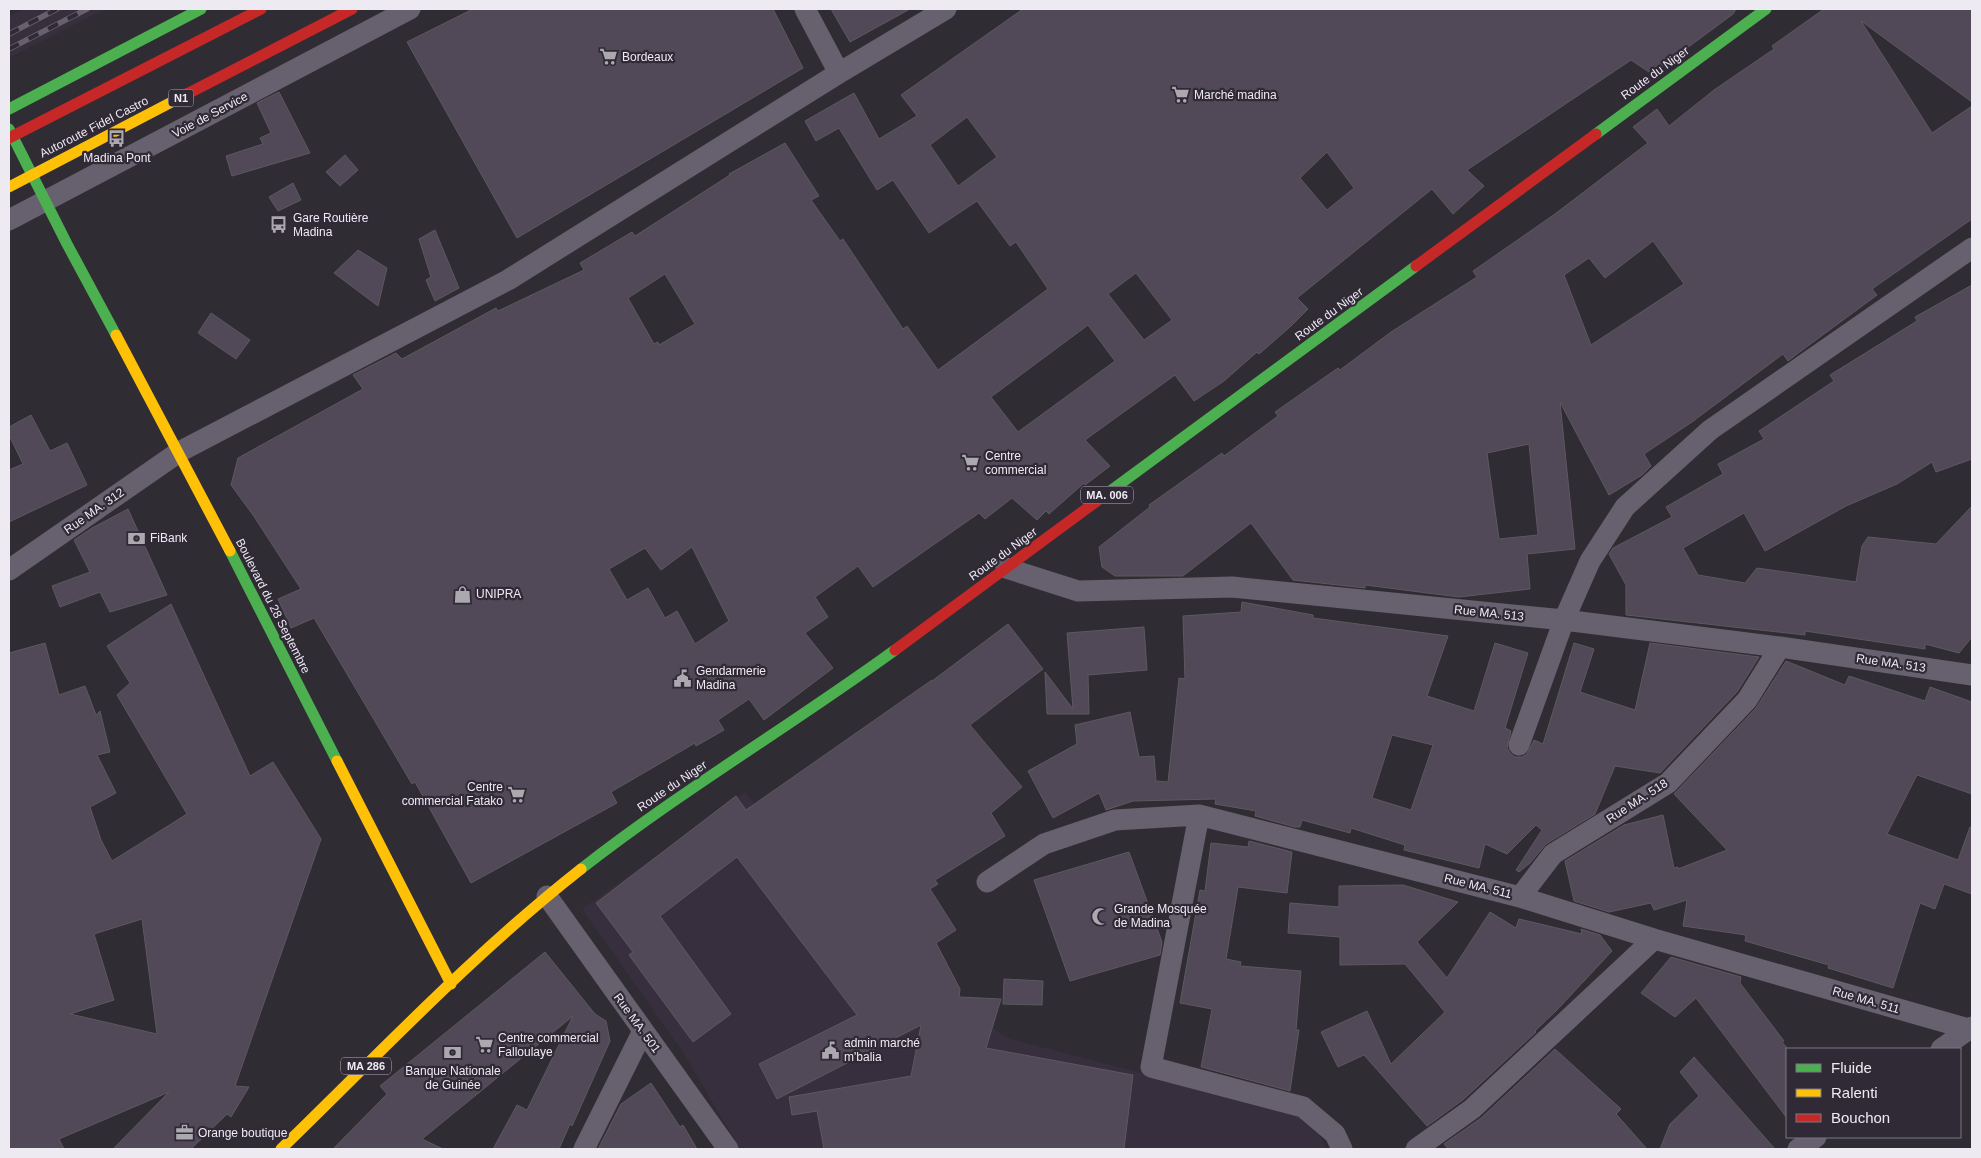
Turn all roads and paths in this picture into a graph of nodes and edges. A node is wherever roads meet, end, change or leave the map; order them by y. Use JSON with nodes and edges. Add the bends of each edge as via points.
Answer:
{"nodes":[{"id":1,"x":201,"y":9,"type":"edge"},
{"id":2,"x":261,"y":9,"type":"edge"},
{"id":3,"x":352,"y":9,"type":"edge"},
{"id":4,"x":410,"y":9,"type":"edge"},
{"id":5,"x":805,"y":9,"type":"edge"},
{"id":6,"x":946,"y":9,"type":"edge"},
{"id":7,"x":1766,"y":9,"type":"edge"},
{"id":8,"x":839,"y":73,"type":"junction"},
{"id":9,"x":9,"y":109,"type":"edge"},
{"id":10,"x":9,"y":129,"type":"edge"},
{"id":11,"x":9,"y":138,"type":"edge"},
{"id":12,"x":9,"y":187,"type":"edge"},
{"id":13,"x":9,"y":220,"type":"edge"},
{"id":14,"x":1972,"y":248,"type":"edge"},
{"id":15,"x":179,"y":452,"type":"junction"},
{"id":16,"x":1006,"y":568,"type":"junction"},
{"id":17,"x":9,"y":570,"type":"edge"},
{"id":18,"x":1564,"y":620,"type":"junction"},
{"id":19,"x":1780,"y":647,"type":"junction"},
{"id":20,"x":1969,"y":669,"type":"edge"},
{"id":21,"x":1519,"y":745,"type":"dead end"},
{"id":22,"x":1198,"y":815,"type":"junction"},
{"id":23,"x":987,"y":882,"type":"dead end"},
{"id":24,"x":547,"y":896,"type":"junction"},
{"id":25,"x":1520,"y":897,"type":"junction"},
{"id":26,"x":1654,"y":939,"type":"junction"},
{"id":27,"x":451,"y":984,"type":"junction"},
{"id":28,"x":1971,"y":1029,"type":"edge"},
{"id":29,"x":643,"y":1031,"type":"junction"},
{"id":30,"x":1942,"y":1048,"type":"edge"},
{"id":31,"x":1814,"y":1138,"type":"edge"},
{"id":32,"x":281,"y":1149,"type":"edge"},
{"id":33,"x":584,"y":1149,"type":"edge"},
{"id":34,"x":728,"y":1149,"type":"edge"},
{"id":35,"x":1342,"y":1149,"type":"edge"},
{"id":36,"x":1416,"y":1149,"type":"edge"},
{"id":37,"x":1798,"y":1149,"type":"edge"}],
"edges":[{"from":1,"to":9,"type":"main road"},
{"from":2,"to":11,"type":"main road"},
{"from":3,"to":12,"type":"main road","name":"Autoroute Fidel Castro","number":"N1"},
{"from":4,"to":13,"type":"street","name":"Voie de Service"},
{"from":5,"to":8,"type":"street"},
{"from":6,"to":8,"type":"street","name":"Rue MA. 312"},
{"from":7,"to":16,"type":"main road","name":"Route du Niger","number":"MA. 006"},
{"from":8,"to":15,"type":"street","name":"Rue MA. 312","via":[[508,280]]},
{"from":10,"to":15,"type":"main road","name":"Boulevard du 28 Septembre"},
{"from":14,"to":18,"type":"street","via":[[1710,430],[1625,507],[1590,561]]},
{"from":15,"to":17,"type":"street","name":"Rue MA. 312"},
{"from":15,"to":27,"type":"main road","name":"Boulevard du 28 Septembre"},
{"from":16,"to":18,"type":"street","name":"Rue MA. 513","via":[[1078,591],[1232,587]]},
{"from":16,"to":24,"type":"main road","name":"Route du Niger","number":"MA. 006","via":[[848,684],[632,829]]},
{"from":18,"to":19,"type":"street","name":"Rue MA. 513"},
{"from":18,"to":21,"type":"street"},
{"from":19,"to":20,"type":"street","name":"Rue MA. 513"},
{"from":19,"to":25,"type":"street","name":"Rue MA. 518","via":[[1747,700],[1668,783],[1553,854]]},
{"from":22,"to":23,"type":"street","name":"Rue MA. 511","via":[[1115,820],[1044,844]]},
{"from":22,"to":25,"type":"street","name":"Rue MA. 511"},
{"from":22,"to":35,"type":"street","via":[[1151,1067],[1303,1106],[1335,1134]]},
{"from":24,"to":27,"type":"main road","name":"Route du Niger","number":"MA. 006"},
{"from":24,"to":29,"type":"street","name":"Rue MA. 501"},
{"from":25,"to":26,"type":"street","name":"Rue MA. 511"},
{"from":26,"to":28,"type":"street","name":"Rue MA. 511"},
{"from":26,"to":36,"type":"street","via":[[1472,1109]]},
{"from":27,"to":32,"type":"main road","name":"Route du Niger","number":"MA 286"},
{"from":28,"to":30,"type":"street"},
{"from":29,"to":33,"type":"street"},
{"from":29,"to":34,"type":"street","name":"Rue MA. 501"},
{"from":31,"to":37,"type":"street"}]}
